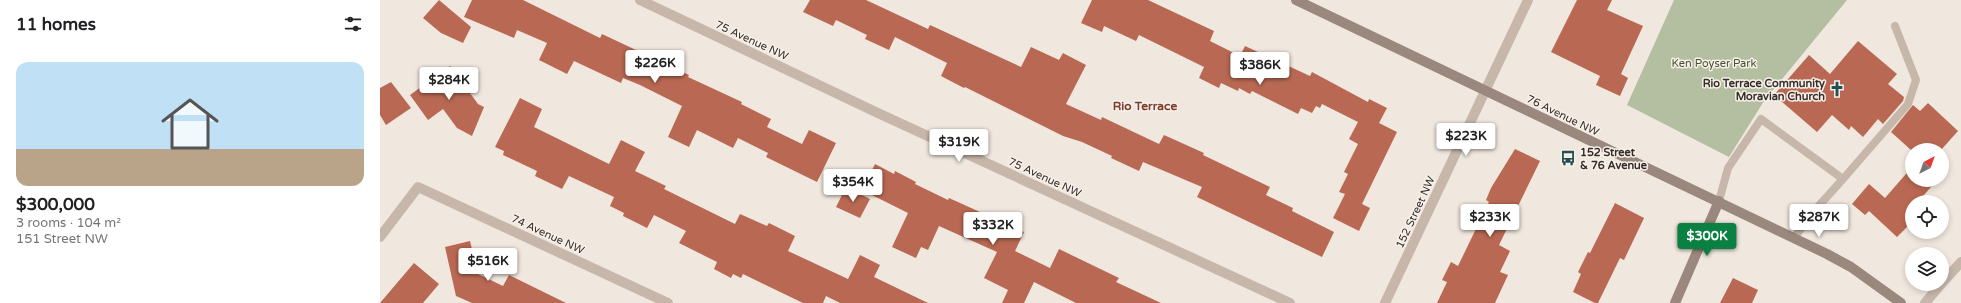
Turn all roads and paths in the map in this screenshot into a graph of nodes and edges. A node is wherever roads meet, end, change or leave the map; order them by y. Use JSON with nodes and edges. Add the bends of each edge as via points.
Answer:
{"nodes":[{"id":1,"x":640,"y":0,"type":"edge"},
{"id":2,"x":1296,"y":0,"type":"edge"},
{"id":3,"x":1528,"y":0,"type":"edge"},
{"id":4,"x":1895,"y":26,"type":"dead end"},
{"id":5,"x":1486,"y":90,"type":"junction"},
{"id":6,"x":1843,"y":179,"type":"junction"},
{"id":7,"x":1719,"y":201,"type":"junction"},
{"id":8,"x":380,"y":237,"type":"edge"},
{"id":9,"x":1794,"y":238,"type":"junction"},
{"id":10,"x":1961,"y":262,"type":"edge"},
{"id":11,"x":1949,"y":276,"type":"edge"},
{"id":12,"x":1936,"y":291,"type":"edge"},
{"id":13,"x":668,"y":303,"type":"edge"},
{"id":14,"x":1290,"y":303,"type":"edge"},
{"id":15,"x":1385,"y":303,"type":"edge"},
{"id":16,"x":1675,"y":303,"type":"edge"},
{"id":17,"x":1901,"y":303,"type":"edge"},
{"id":18,"x":1925,"y":303,"type":"edge"}],
"edges":[{"from":1,"to":14,"type":"street","name":"75 Avenue NW"},
{"from":2,"to":5,"type":"street","name":"76 Avenue NW"},
{"from":3,"to":5,"type":"street","name":"152 Street NW"},
{"from":4,"to":6,"type":"lane","via":[[1916,80],[1908,104]]},
{"from":5,"to":7,"type":"street","name":"76 Avenue NW"},
{"from":5,"to":15,"type":"street","name":"152 Street NW"},
{"from":6,"to":7,"type":"lane","via":[[1760,119],[1728,168]]},
{"from":6,"to":9,"type":"lane"},
{"from":7,"to":9,"type":"street","name":"76 Avenue NW"},
{"from":7,"to":16,"type":"street"},
{"from":8,"to":13,"type":"street","name":"74 Avenue NW","via":[[418,187]]},
{"from":9,"to":17,"type":"street","name":"76 Avenue NW","via":[[1851,267]]},
{"from":10,"to":11,"type":"street"},
{"from":12,"to":18,"type":"street"}]}
